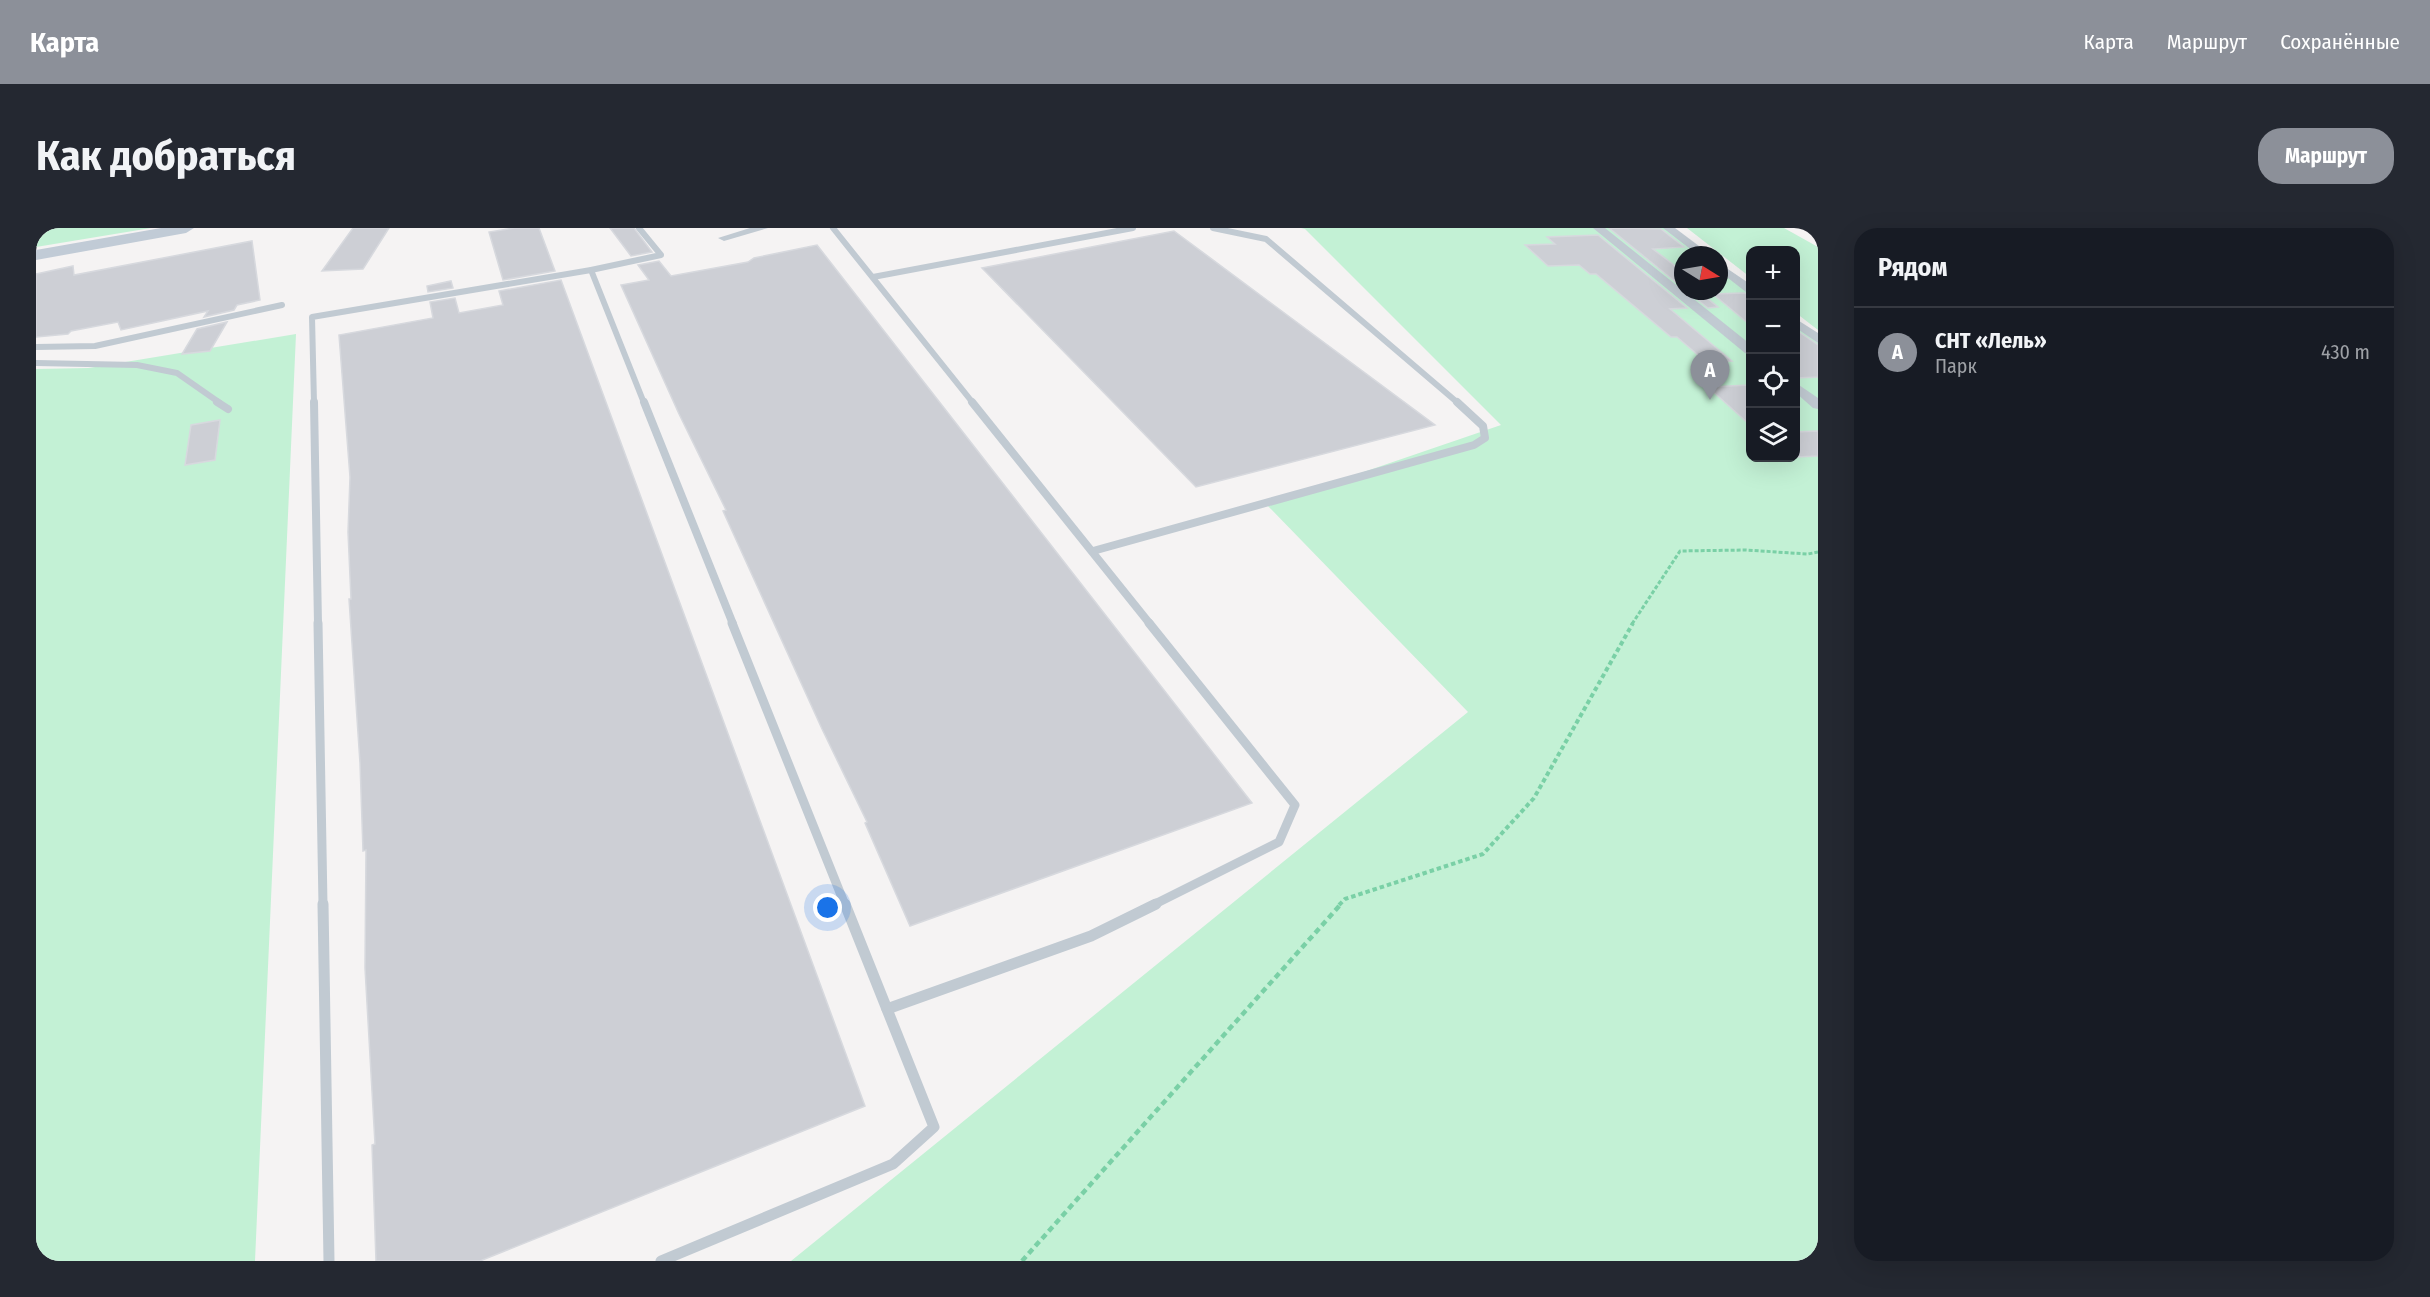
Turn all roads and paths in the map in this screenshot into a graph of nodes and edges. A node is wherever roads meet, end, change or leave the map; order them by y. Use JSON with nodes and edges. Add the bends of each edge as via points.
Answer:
{"nodes":[{"id":1,"x":51,"y":228,"type":"edge"},
{"id":2,"x":186,"y":228,"type":"edge"},
{"id":3,"x":639,"y":228,"type":"edge"},
{"id":4,"x":763,"y":228,"type":"edge"},
{"id":5,"x":832,"y":228,"type":"edge"},
{"id":6,"x":1133,"y":228,"type":"edge"},
{"id":7,"x":1213,"y":228,"type":"edge"},
{"id":8,"x":1599,"y":228,"type":"edge"},
{"id":9,"x":1668,"y":228,"type":"edge"},
{"id":10,"x":36,"y":231,"type":"edge"},
{"id":11,"x":724,"y":238,"type":"dead end"},
{"id":12,"x":1693,"y":246,"type":"edge"},
{"id":13,"x":36,"y":255,"type":"edge"},
{"id":14,"x":591,"y":270,"type":"junction"},
{"id":15,"x":1728,"y":273,"type":"edge"},
{"id":16,"x":873,"y":277,"type":"junction"},
{"id":17,"x":1746,"y":286,"type":"edge"},
{"id":18,"x":282,"y":305,"type":"dead end"},
{"id":19,"x":1800,"y":326,"type":"edge"},
{"id":20,"x":1818,"y":339,"type":"edge"},
{"id":21,"x":36,"y":347,"type":"edge"},
{"id":22,"x":1746,"y":347,"type":"edge"},
{"id":23,"x":36,"y":363,"type":"edge"},
{"id":24,"x":1800,"y":390,"type":"edge"},
{"id":25,"x":1818,"y":405,"type":"edge"},
{"id":26,"x":228,"y":410,"type":"dead end"},
{"id":27,"x":1093,"y":551,"type":"junction"},
{"id":28,"x":1818,"y":552,"type":"edge"},
{"id":29,"x":888,"y":1009,"type":"junction"},
{"id":30,"x":329,"y":1261,"type":"edge"},
{"id":31,"x":661,"y":1261,"type":"edge"},
{"id":32,"x":1022,"y":1261,"type":"edge"}],
"edges":[{"from":1,"to":10,"type":"path"},
{"from":2,"to":13,"type":"main road"},
{"from":3,"to":14,"type":"lane","via":[[662,255]]},
{"from":4,"to":11,"type":"street"},
{"from":5,"to":16,"type":"lane"},
{"from":6,"to":16,"type":"lane"},
{"from":7,"to":27,"type":"lane","via":[[1266,239],[1470,413],[1483,426],[1485,438],[1474,445]]},
{"from":8,"to":22,"type":"street"},
{"from":9,"to":12,"type":"street"},
{"from":14,"to":29,"type":"lane"},
{"from":14,"to":30,"type":"lane","via":[[312,317]]},
{"from":15,"to":17,"type":"street"},
{"from":16,"to":27,"type":"lane"},
{"from":18,"to":21,"type":"lane","via":[[95,346]]},
{"from":19,"to":20,"type":"street"},
{"from":23,"to":26,"type":"lane","via":[[137,365],[177,373]]},
{"from":24,"to":25,"type":"street"},
{"from":27,"to":29,"type":"lane","via":[[1295,805],[1279,842],[1091,936]]},
{"from":28,"to":32,"type":"path","via":[[1680,551],[1623,638],[1534,798],[1490,846],[1482,854],[1345,899]]},
{"from":29,"to":31,"type":"lane","via":[[934,1127],[893,1164]]}]}
